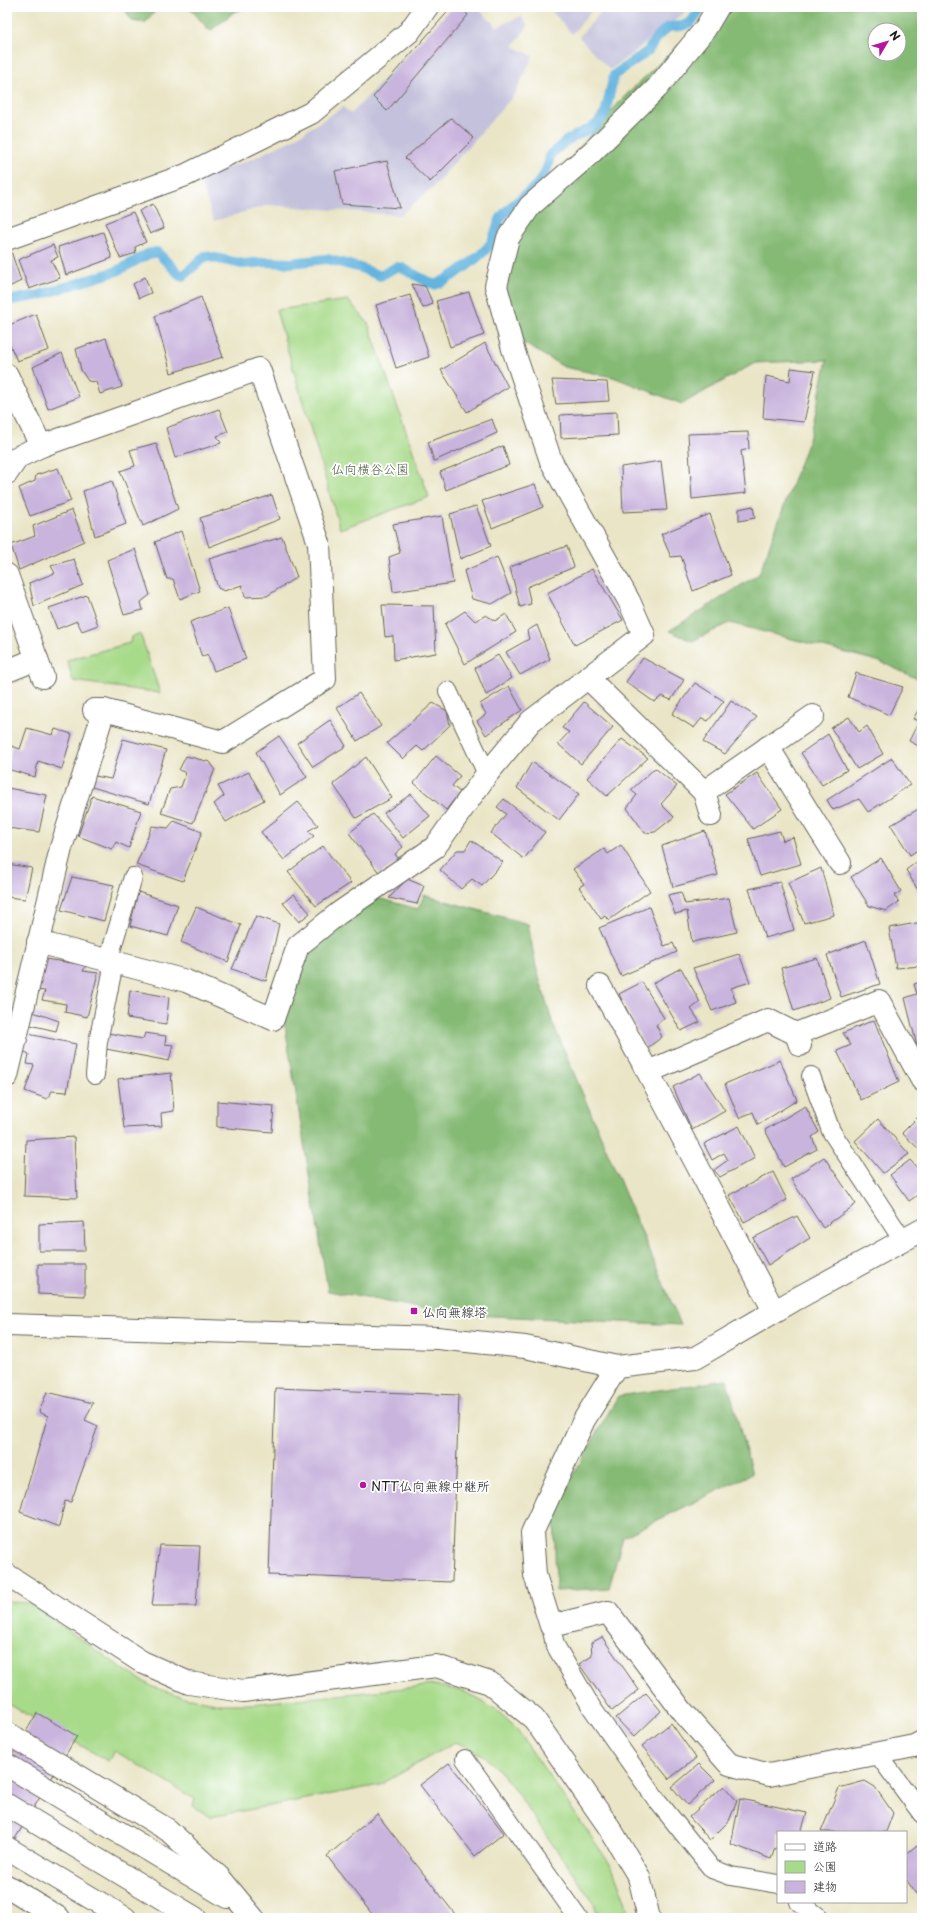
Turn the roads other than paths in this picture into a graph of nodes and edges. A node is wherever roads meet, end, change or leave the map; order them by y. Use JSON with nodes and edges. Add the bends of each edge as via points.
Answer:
{"nodes":[{"id":1,"x":427,"y":7,"type":"edge"},
{"id":2,"x":718,"y":7,"type":"edge"},
{"id":3,"x":7,"y":239,"type":"edge"},
{"id":4,"x":7,"y":375,"type":"edge"},
{"id":5,"x":41,"y":446,"type":"junction"},
{"id":6,"x":7,"y":474,"type":"edge"},
{"id":7,"x":7,"y":575,"type":"edge"},
{"id":8,"x":7,"y":671,"type":"edge"},
{"id":9,"x":588,"y":678,"type":"junction"},
{"id":10,"x":448,"y":691,"type":"dead end"},
{"id":11,"x":813,"y":716,"type":"dead end"},
{"id":12,"x":768,"y":747,"type":"junction"},
{"id":13,"x":487,"y":774,"type":"junction"},
{"id":14,"x":704,"y":792,"type":"junction"},
{"id":15,"x":711,"y":815,"type":"dead end"},
{"id":16,"x":840,"y":863,"type":"dead end"},
{"id":17,"x":133,"y":877,"type":"dead end"},
{"id":18,"x":38,"y":942,"type":"junction"},
{"id":19,"x":111,"y":962,"type":"junction"},
{"id":20,"x":600,"y":986,"type":"dead end"},
{"id":21,"x":648,"y":1072,"type":"junction"},
{"id":22,"x":95,"y":1075,"type":"dead end"},
{"id":23,"x":7,"y":1076,"type":"edge"},
{"id":24,"x":811,"y":1076,"type":"dead end"},
{"id":25,"x":922,"y":1080,"type":"edge"},
{"id":26,"x":922,"y":1230,"type":"edge"},
{"id":27,"x":902,"y":1239,"type":"junction"},
{"id":28,"x":774,"y":1311,"type":"junction"},
{"id":29,"x":7,"y":1325,"type":"edge"},
{"id":30,"x":617,"y":1368,"type":"junction"},
{"id":31,"x":7,"y":1575,"type":"edge"},
{"id":32,"x":551,"y":1626,"type":"junction"},
{"id":33,"x":7,"y":1733,"type":"edge"},
{"id":34,"x":922,"y":1742,"type":"edge"},
{"id":35,"x":877,"y":1753,"type":"junction"},
{"id":36,"x":465,"y":1759,"type":"dead end"},
{"id":37,"x":7,"y":1765,"type":"edge"},
{"id":38,"x":7,"y":1805,"type":"edge"},
{"id":39,"x":922,"y":1814,"type":"edge"},
{"id":40,"x":7,"y":1848,"type":"edge"},
{"id":41,"x":777,"y":1884,"type":"edge"},
{"id":42,"x":7,"y":1886,"type":"edge"},
{"id":43,"x":800,"y":1903,"type":"edge"},
{"id":44,"x":248,"y":1913,"type":"edge"},
{"id":45,"x":59,"y":1918,"type":"edge"},
{"id":46,"x":125,"y":1918,"type":"edge"},
{"id":47,"x":195,"y":1918,"type":"edge"},
{"id":48,"x":578,"y":1918,"type":"edge"},
{"id":49,"x":649,"y":1918,"type":"edge"},
{"id":50,"x":820,"y":1918,"type":"edge"}],
"edges":[{"from":1,"to":3,"type":"main road","via":[[409,32],[311,113],[186,175]]},
{"from":2,"to":9,"type":"main road","via":[[705,29],[658,88],[592,152],[530,206],[508,238],[496,286],[512,349],[551,460],[629,601],[644,635]]},
{"from":4,"to":5,"type":"main road"},
{"from":5,"to":6,"type":"main road","via":[[18,457]]},
{"from":5,"to":18,"type":"main road","via":[[259,369],[319,543],[325,679],[223,742],[99,710]]},
{"from":7,"to":8,"type":"main road","via":[[40,668]]},
{"from":9,"to":13,"type":"main road","via":[[531,721]]},
{"from":9,"to":14,"type":"main road"},
{"from":10,"to":13,"type":"lane"},
{"from":11,"to":12,"type":"main road"},
{"from":12,"to":14,"type":"main road"},
{"from":12,"to":16,"type":"main road"},
{"from":13,"to":19,"type":"main road","via":[[435,847],[339,913],[298,946],[273,1019],[186,982]]},
{"from":14,"to":15,"type":"main road"},
{"from":17,"to":19,"type":"lane"},
{"from":18,"to":19,"type":"main road"},
{"from":18,"to":23,"type":"main road"},
{"from":19,"to":22,"type":"lane"},
{"from":20,"to":21,"type":"main road"},
{"from":21,"to":25,"type":"main road","via":[[768,1020],[798,1040],[879,1001]]},
{"from":21,"to":28,"type":"main road"},
{"from":24,"to":27,"type":"lane","via":[[831,1131]]},
{"from":26,"to":27,"type":"main road"},
{"from":27,"to":28,"type":"main road"},
{"from":28,"to":30,"type":"main road","via":[[695,1358]]},
{"from":29,"to":30,"type":"main road","via":[[436,1338],[525,1347]]},
{"from":30,"to":32,"type":"main road","via":[[584,1420],[532,1533],[535,1575]]},
{"from":31,"to":49,"type":"main road","via":[[142,1662],[189,1683],[243,1691],[436,1666],[490,1683],[534,1719],[609,1827],[639,1877]]},
{"from":32,"to":35,"type":"main road","via":[[608,1612],[682,1711],[729,1764],[769,1775]]},
{"from":32,"to":41,"type":"lane","via":[[555,1646],[592,1708],[656,1799],[712,1869],[731,1876]]},
{"from":33,"to":44,"type":"main road","via":[[168,1830],[219,1877]]},
{"from":34,"to":35,"type":"main road"},
{"from":35,"to":39,"type":"lane"},
{"from":36,"to":48,"type":"lane"},
{"from":37,"to":44,"type":"main road"},
{"from":38,"to":47,"type":"main road"},
{"from":40,"to":46,"type":"main road"},
{"from":42,"to":45,"type":"main road"},
{"from":43,"to":50,"type":"lane"}]}
